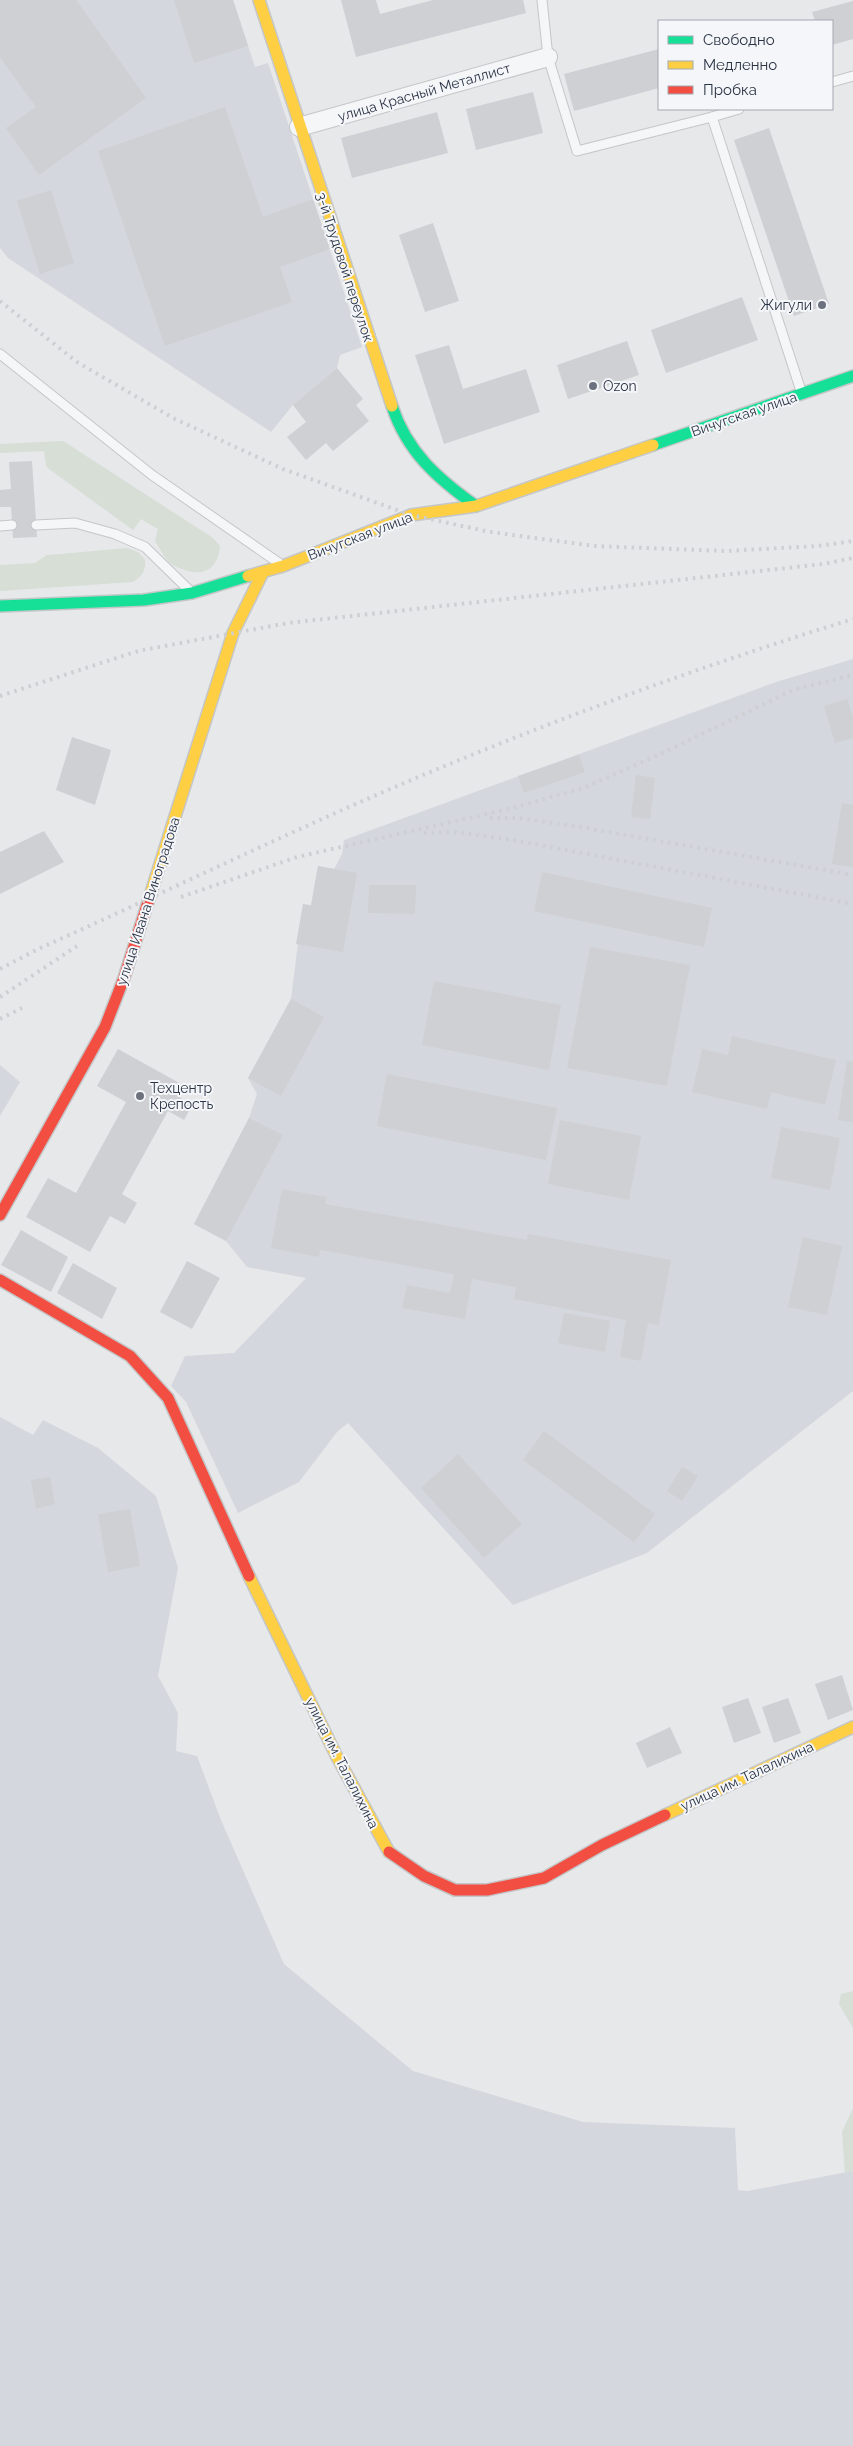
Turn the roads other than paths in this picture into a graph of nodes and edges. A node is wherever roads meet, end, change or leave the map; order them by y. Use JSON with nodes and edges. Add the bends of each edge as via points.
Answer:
{"nodes":[{"id":1,"x":259,"y":0,"type":"edge"},
{"id":2,"x":542,"y":0,"type":"edge"},
{"id":3,"x":548,"y":57,"type":"junction"},
{"id":4,"x":853,"y":76,"type":"edge"},
{"id":5,"x":833,"y":82,"type":"edge"},
{"id":6,"x":736,"y":110,"type":"edge"},
{"id":7,"x":712,"y":117,"type":"junction"},
{"id":8,"x":300,"y":127,"type":"junction"},
{"id":9,"x":0,"y":354,"type":"edge"},
{"id":10,"x":853,"y":376,"type":"edge"},
{"id":11,"x":802,"y":394,"type":"junction"},
{"id":12,"x":476,"y":506,"type":"junction"},
{"id":13,"x":36,"y":525,"type":"dead end"},
{"id":14,"x":0,"y":526,"type":"edge"},
{"id":15,"x":12,"y":526,"type":"dead end"},
{"id":16,"x":283,"y":566,"type":"junction"},
{"id":17,"x":263,"y":572,"type":"junction"},
{"id":18,"x":192,"y":593,"type":"junction"},
{"id":19,"x":0,"y":606,"type":"edge"},
{"id":20,"x":0,"y":1215,"type":"edge"},
{"id":21,"x":0,"y":1280,"type":"edge"},
{"id":22,"x":853,"y":1727,"type":"edge"}],
"edges":[{"from":1,"to":8,"type":"street","name":"3-й Трудовой переулок"},
{"from":2,"to":3,"type":"lane"},
{"from":3,"to":7,"type":"lane","via":[[577,151]]},
{"from":3,"to":8,"type":"street","name":"улица Красный Металлист"},
{"from":4,"to":5,"type":"lane"},
{"from":6,"to":7,"type":"lane"},
{"from":7,"to":11,"type":"lane"},
{"from":8,"to":12,"type":"street","name":"3-й Трудовой переулок","via":[[398,425],[410,449],[438,478]]},
{"from":9,"to":16,"type":"lane","via":[[152,475]]},
{"from":10,"to":11,"type":"street","name":"Вичугская улица"},
{"from":11,"to":12,"type":"street","name":"Вичугская улица"},
{"from":12,"to":16,"type":"street","name":"Вичугская улица","via":[[411,515]]},
{"from":13,"to":18,"type":"lane","via":[[75,523],[115,534],[144,547]]},
{"from":14,"to":15,"type":"lane"},
{"from":16,"to":17,"type":"street","name":"Вичугская улица"},
{"from":17,"to":18,"type":"street","name":"Вичугская улица"},
{"from":17,"to":20,"type":"street","name":"улица Ивана Виноградова","via":[[233,633],[124,978],[105,1027]]},
{"from":18,"to":19,"type":"street","name":"Вичугская улица","via":[[144,600]]},
{"from":21,"to":22,"type":"street","name":"улица им. Талалихина","via":[[130,1356],[168,1398],[231,1540],[336,1755],[387,1850],[424,1876],[455,1890],[487,1890],[544,1878],[602,1844]]}]}
